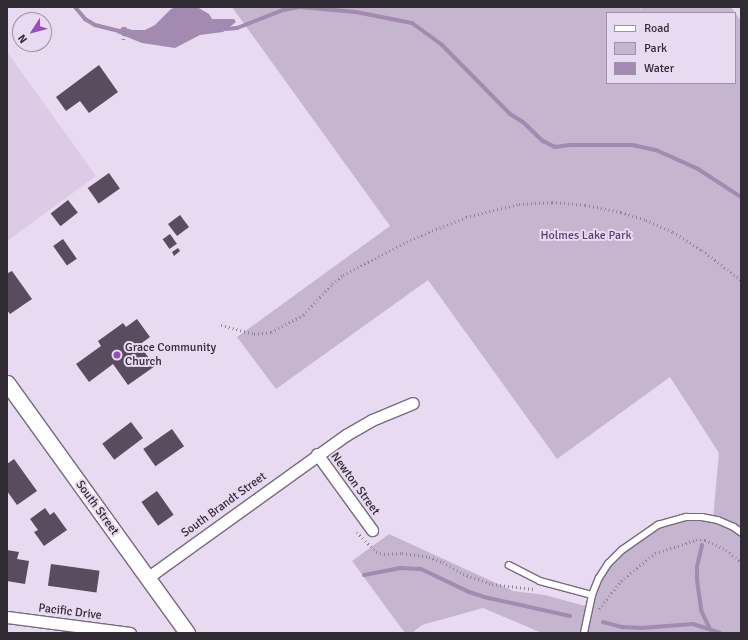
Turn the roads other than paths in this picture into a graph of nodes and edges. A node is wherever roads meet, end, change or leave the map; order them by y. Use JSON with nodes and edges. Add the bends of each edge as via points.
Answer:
{"nodes":[{"id":1,"x":7,"y":383,"type":"edge"},
{"id":2,"x":413,"y":403,"type":"dead end"},
{"id":3,"x":317,"y":454,"type":"junction"},
{"id":4,"x":372,"y":530,"type":"dead end"},
{"id":5,"x":741,"y":532,"type":"edge"},
{"id":6,"x":509,"y":566,"type":"dead end"},
{"id":7,"x":147,"y":578,"type":"junction"},
{"id":8,"x":592,"y":595,"type":"junction"},
{"id":9,"x":7,"y":617,"type":"edge"},
{"id":10,"x":78,"y":629,"type":"edge"},
{"id":11,"x":130,"y":633,"type":"edge"},
{"id":12,"x":185,"y":633,"type":"edge"},
{"id":13,"x":584,"y":633,"type":"edge"}],
"edges":[{"from":1,"to":7,"type":"main road","name":"South Street"},
{"from":2,"to":3,"type":"street","name":"South Brandt Street","via":[[372,420]]},
{"from":3,"to":4,"type":"street","name":"Newton Street"},
{"from":3,"to":7,"type":"street","name":"South Brandt Street"},
{"from":5,"to":8,"type":"lane","via":[[718,520],[702,517],[686,516],[658,525],[617,555],[599,578]]},
{"from":6,"to":8,"type":"lane","via":[[536,579]]},
{"from":7,"to":12,"type":"main road","name":"South Street"},
{"from":8,"to":13,"type":"lane"},
{"from":9,"to":10,"type":"street","name":"Pacific Drive"},
{"from":10,"to":11,"type":"street","name":"Pacific Drive"}]}
